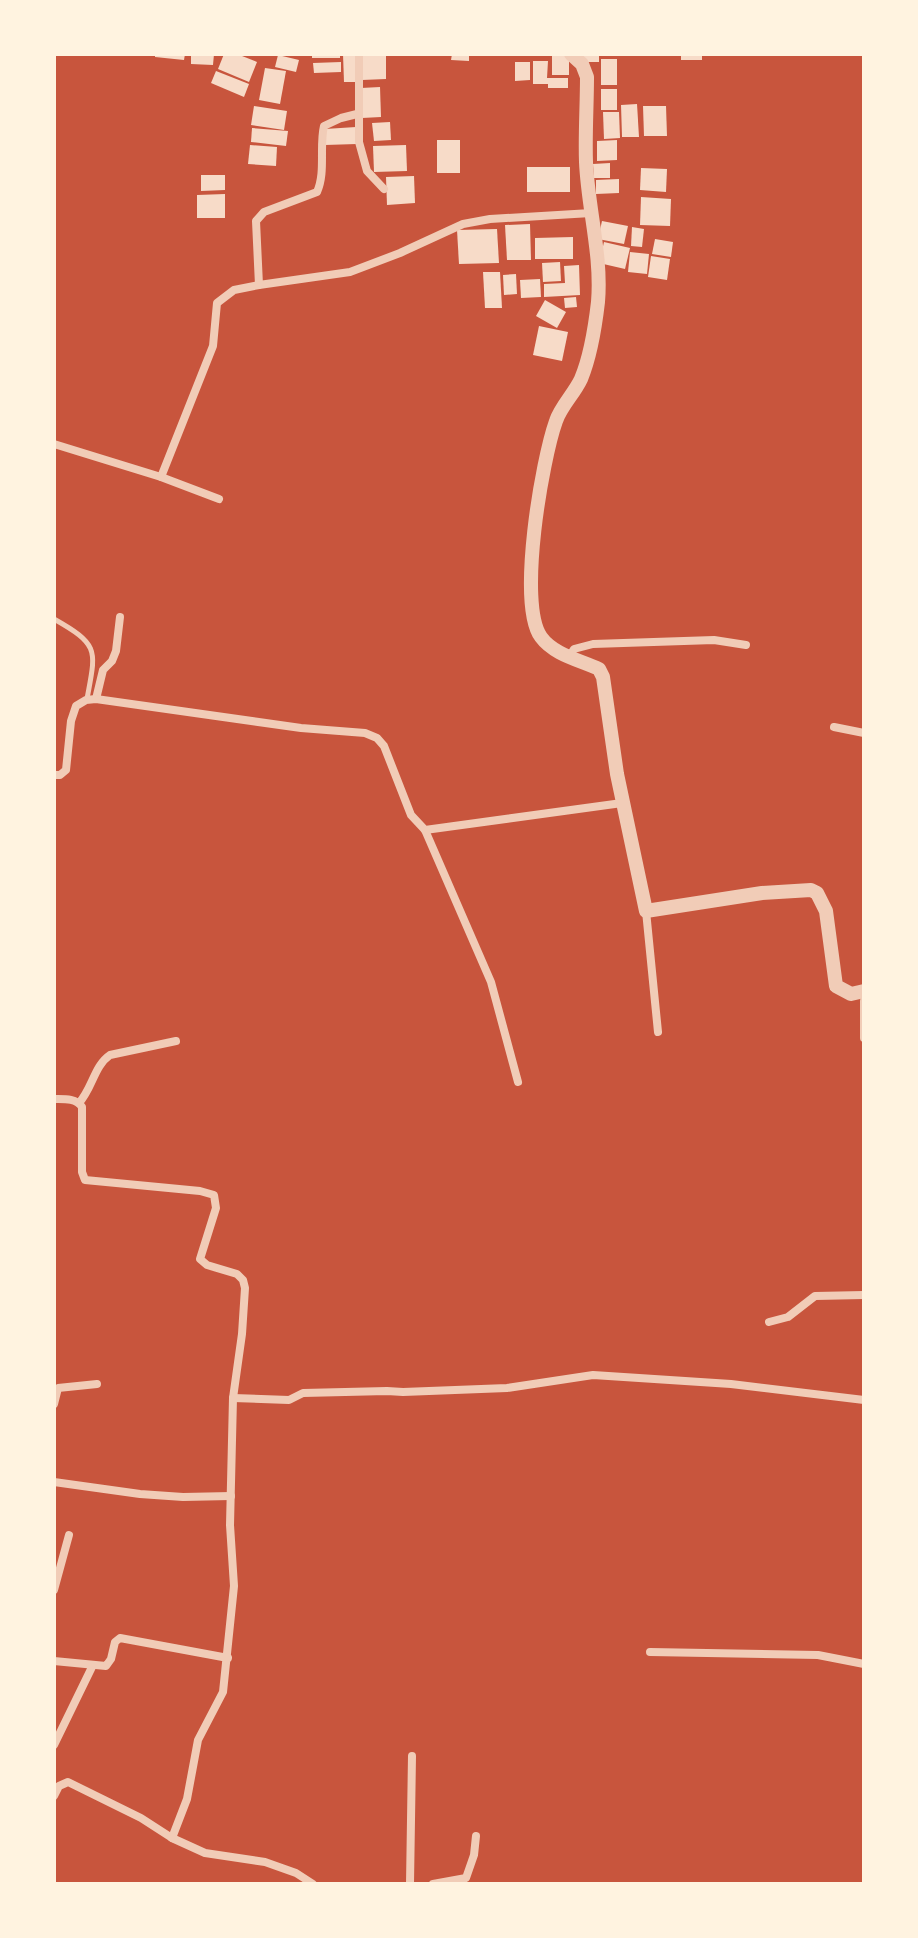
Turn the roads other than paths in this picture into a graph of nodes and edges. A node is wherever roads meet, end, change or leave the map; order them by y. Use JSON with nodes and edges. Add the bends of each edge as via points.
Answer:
{"nodes":[{"id":1,"x":359,"y":54,"type":"edge"},
{"id":2,"x":571,"y":54,"type":"edge"},
{"id":3,"x":357,"y":114,"type":"junction"},
{"id":4,"x":384,"y":189,"type":"dead end"},
{"id":5,"x":591,"y":213,"type":"junction"},
{"id":6,"x":259,"y":285,"type":"junction"},
{"id":7,"x":54,"y":444,"type":"edge"},
{"id":8,"x":161,"y":477,"type":"junction"},
{"id":9,"x":219,"y":499,"type":"dead end"},
{"id":10,"x":120,"y":617,"type":"dead end"},
{"id":11,"x":54,"y":619,"type":"edge"},
{"id":12,"x":746,"y":645,"type":"dead end"},
{"id":13,"x":569,"y":657,"type":"junction"},
{"id":14,"x":91,"y":700,"type":"junction"},
{"id":15,"x":834,"y":727,"type":"dead end"},
{"id":16,"x":864,"y":733,"type":"edge"},
{"id":17,"x":54,"y":775,"type":"edge"},
{"id":18,"x":622,"y":803,"type":"junction"},
{"id":19,"x":425,"y":830,"type":"junction"},
{"id":20,"x":646,"y":911,"type":"junction"},
{"id":21,"x":864,"y":991,"type":"edge"},
{"id":22,"x":864,"y":1001,"type":"edge"},
{"id":23,"x":658,"y":1032,"type":"dead end"},
{"id":24,"x":864,"y":1038,"type":"edge"},
{"id":25,"x":176,"y":1041,"type":"dead end"},
{"id":26,"x":518,"y":1082,"type":"dead end"},
{"id":27,"x":54,"y":1099,"type":"edge"},
{"id":28,"x":79,"y":1103,"type":"junction"},
{"id":29,"x":864,"y":1295,"type":"edge"},
{"id":30,"x":769,"y":1322,"type":"dead end"},
{"id":31,"x":97,"y":1384,"type":"dead end"},
{"id":32,"x":233,"y":1398,"type":"junction"},
{"id":33,"x":864,"y":1400,"type":"edge"},
{"id":34,"x":54,"y":1404,"type":"edge"},
{"id":35,"x":54,"y":1482,"type":"edge"},
{"id":36,"x":231,"y":1496,"type":"junction"},
{"id":37,"x":69,"y":1535,"type":"dead end"},
{"id":38,"x":54,"y":1590,"type":"edge"},
{"id":39,"x":650,"y":1652,"type":"dead end"},
{"id":40,"x":228,"y":1658,"type":"junction"},
{"id":41,"x":54,"y":1661,"type":"edge"},
{"id":42,"x":864,"y":1664,"type":"edge"},
{"id":43,"x":92,"y":1667,"type":"junction"},
{"id":44,"x":54,"y":1745,"type":"edge"},
{"id":45,"x":412,"y":1756,"type":"dead end"},
{"id":46,"x":54,"y":1796,"type":"edge"},
{"id":47,"x":476,"y":1836,"type":"dead end"},
{"id":48,"x":172,"y":1838,"type":"junction"},
{"id":49,"x":313,"y":1884,"type":"edge"},
{"id":50,"x":410,"y":1884,"type":"edge"},
{"id":51,"x":433,"y":1884,"type":"edge"}],
"edges":[{"from":1,"to":3,"type":"street"},
{"from":2,"to":5,"type":"street","via":[[587,77]]},
{"from":3,"to":4,"type":"street","via":[[367,171]]},
{"from":3,"to":6,"type":"street","via":[[324,126],[317,192],[264,212],[256,221]]},
{"from":5,"to":6,"type":"street","via":[[463,224],[350,272]]},
{"from":5,"to":13,"type":"street","via":[[600,268],[594,332],[580,381],[557,418],[531,559],[539,634]]},
{"from":6,"to":8,"type":"street","via":[[234,290],[217,303],[213,346]]},
{"from":7,"to":8,"type":"street"},
{"from":8,"to":9,"type":"street"},
{"from":10,"to":14,"type":"street","via":[[116,651]]},
{"from":11,"to":14,"type":"lane","via":[[90,644]]},
{"from":12,"to":13,"type":"street","via":[[714,640],[593,644],[574,649]]},
{"from":13,"to":18,"type":"street","via":[[599,669],[603,677]]},
{"from":14,"to":17,"type":"street","via":[[73,712],[66,770]]},
{"from":14,"to":19,"type":"street","via":[[377,738],[411,815]]},
{"from":15,"to":16,"type":"street"},
{"from":18,"to":19,"type":"street"},
{"from":18,"to":20,"type":"street"},
{"from":19,"to":26,"type":"street","via":[[491,982]]},
{"from":20,"to":21,"type":"street","via":[[811,890],[826,911],[836,986],[851,994]]},
{"from":20,"to":23,"type":"street"},
{"from":22,"to":24,"type":"street"},
{"from":25,"to":28,"type":"street","via":[[102,1060]]},
{"from":27,"to":28,"type":"street"},
{"from":28,"to":32,"type":"street","via":[[85,1180],[214,1195],[216,1208],[200,1259],[237,1274],[245,1288]]},
{"from":29,"to":30,"type":"street","via":[[815,1296],[788,1317]]},
{"from":31,"to":34,"type":"street","via":[[58,1388]]},
{"from":32,"to":33,"type":"street","via":[[289,1400],[303,1393],[507,1388],[593,1375]]},
{"from":32,"to":36,"type":"street"},
{"from":35,"to":36,"type":"street","via":[[140,1494]]},
{"from":36,"to":40,"type":"street","via":[[234,1586]]},
{"from":37,"to":38,"type":"street"},
{"from":39,"to":42,"type":"street","via":[[818,1655]]},
{"from":40,"to":43,"type":"street","via":[[120,1638],[110,1663]]},
{"from":40,"to":48,"type":"street","via":[[223,1692],[198,1740],[187,1799]]},
{"from":41,"to":43,"type":"street"},
{"from":43,"to":44,"type":"street"},
{"from":45,"to":50,"type":"street"},
{"from":46,"to":48,"type":"street","via":[[68,1782]]},
{"from":47,"to":51,"type":"street","via":[[466,1878]]},
{"from":48,"to":49,"type":"street","via":[[205,1853],[265,1862]]}]}
